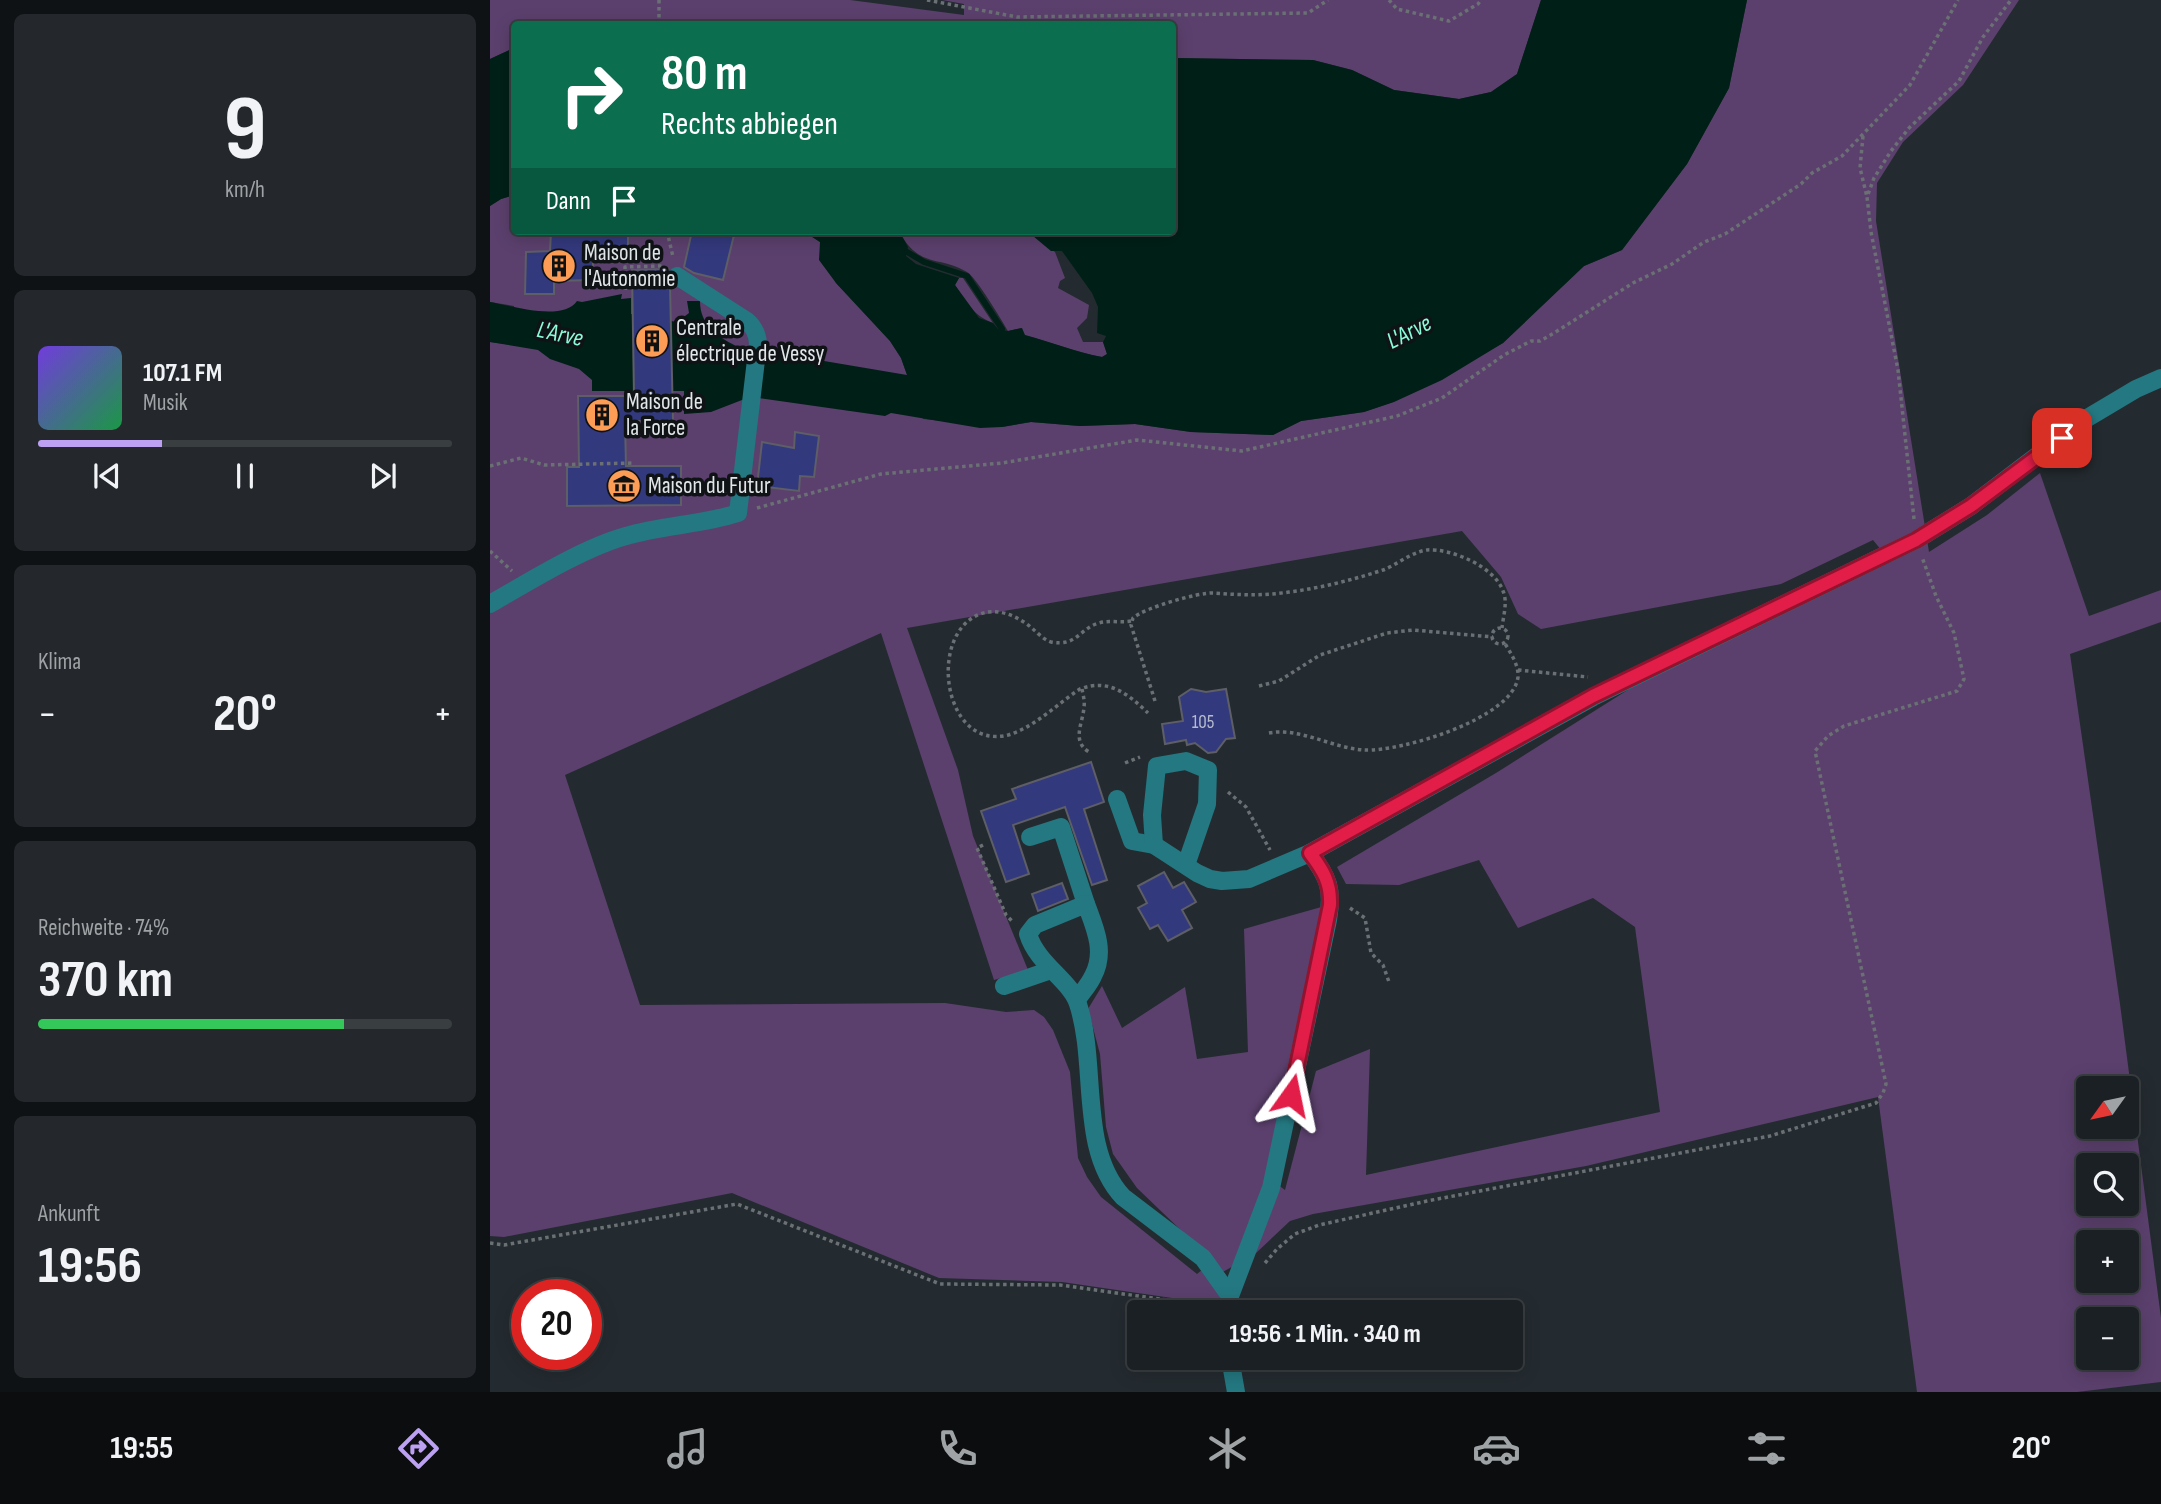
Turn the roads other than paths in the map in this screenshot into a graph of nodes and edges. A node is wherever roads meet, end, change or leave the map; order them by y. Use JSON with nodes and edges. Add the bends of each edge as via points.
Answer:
{"nodes":[{"id":1,"x":676,"y":271,"type":"road end"},
{"id":2,"x":2161,"y":378,"type":"edge"},
{"id":3,"x":490,"y":604,"type":"edge"},
{"id":4,"x":1117,"y":799,"type":"dead end"},
{"id":5,"x":1030,"y":837,"type":"dead end"},
{"id":6,"x":1154,"y":845,"type":"junction"},
{"id":7,"x":1310,"y":853,"type":"junction"},
{"id":8,"x":1186,"y":865,"type":"junction"},
{"id":9,"x":1086,"y":904,"type":"junction"},
{"id":10,"x":1051,"y":970,"type":"junction"},
{"id":11,"x":1004,"y":986,"type":"dead end"},
{"id":12,"x":1077,"y":1000,"type":"junction"},
{"id":13,"x":1226,"y":1300,"type":"edge"},
{"id":14,"x":1231,"y":1300,"type":"edge"},
{"id":15,"x":1232,"y":1370,"type":"edge"},
{"id":16,"x":1236,"y":1392,"type":"edge"}],
"edges":[{"from":1,"to":3,"type":"street","via":[[750,324],[757,335],[738,513],[616,539]]},
{"from":2,"to":7,"type":"street","via":[[2084,420],[1971,506],[1916,540],[1593,696]]},
{"from":4,"to":6,"type":"street","via":[[1132,841]]},
{"from":5,"to":9,"type":"street","via":[[1061,827]]},
{"from":6,"to":8,"type":"street"},
{"from":6,"to":8,"type":"street","via":[[1157,766],[1186,761],[1208,770],[1207,804]]},
{"from":7,"to":8,"type":"street","via":[[1249,879],[1210,879]]},
{"from":7,"to":14,"type":"street","via":[[1326,877],[1331,899],[1271,1188]]},
{"from":9,"to":10,"type":"street","via":[[1031,927],[1032,944]]},
{"from":9,"to":12,"type":"street","via":[[1098,936],[1099,954],[1094,974]]},
{"from":10,"to":11,"type":"street"},
{"from":10,"to":12,"type":"street"},
{"from":12,"to":13,"type":"street","via":[[1087,1044],[1096,1143],[1105,1172],[1129,1202],[1203,1258]]},
{"from":15,"to":16,"type":"street"}]}
